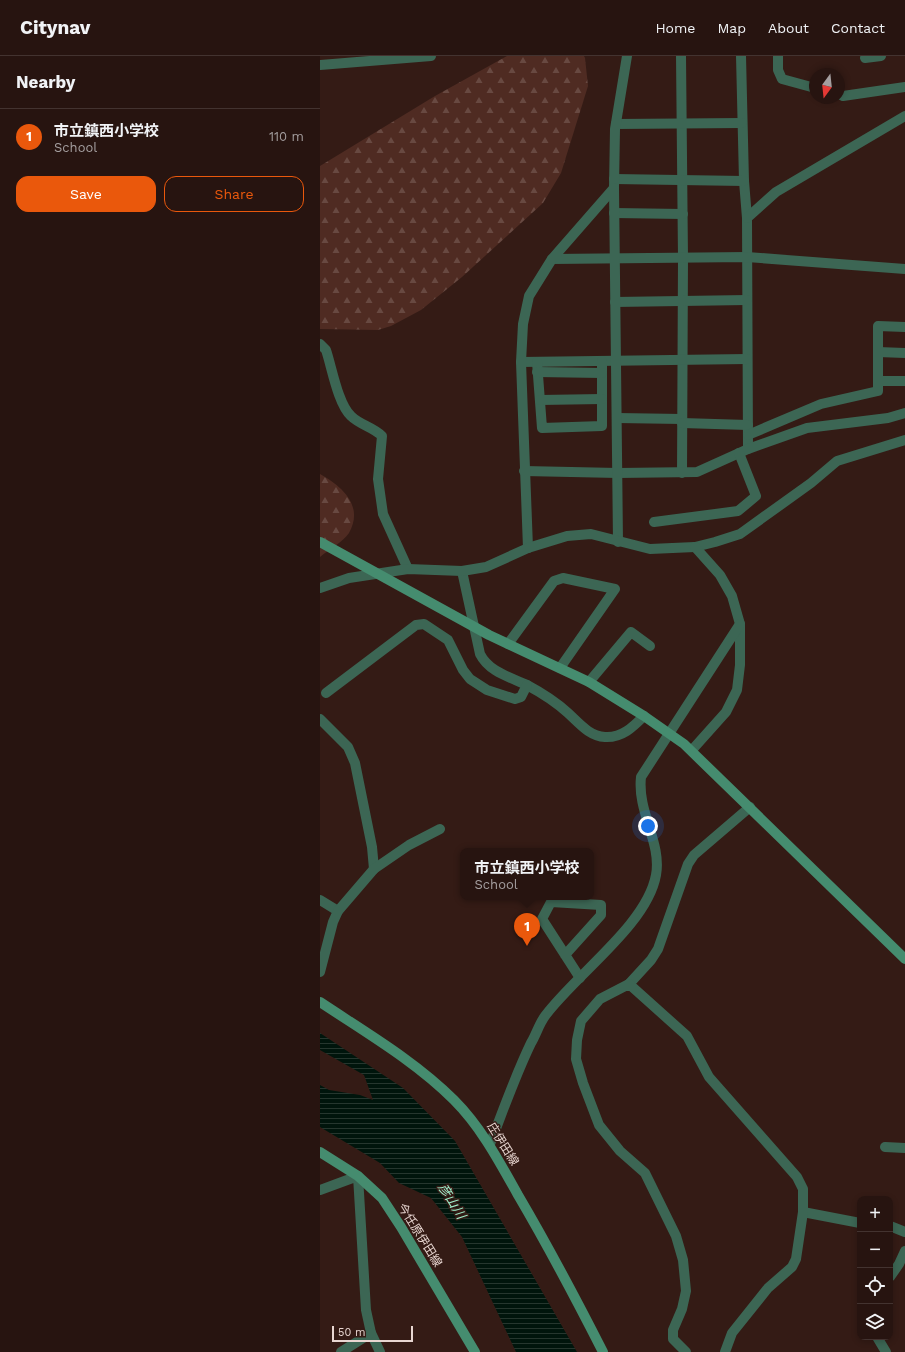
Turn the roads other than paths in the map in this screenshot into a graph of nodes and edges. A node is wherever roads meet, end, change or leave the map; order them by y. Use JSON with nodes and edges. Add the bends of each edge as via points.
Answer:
{"nodes":[{"id":1,"x":431,"y":56,"type":"edge"},
{"id":2,"x":627,"y":56,"type":"edge"},
{"id":3,"x":681,"y":56,"type":"edge"},
{"id":4,"x":741,"y":56,"type":"edge"},
{"id":5,"x":778,"y":56,"type":"edge"},
{"id":6,"x":881,"y":56,"type":"edge"},
{"id":7,"x":399,"y":57,"type":"edge"},
{"id":8,"x":865,"y":58,"type":"dead end"},
{"id":9,"x":326,"y":62,"type":"edge"},
{"id":10,"x":809,"y":86,"type":"edge"},
{"id":11,"x":905,"y":87,"type":"edge"},
{"id":12,"x":845,"y":96,"type":"edge"},
{"id":13,"x":905,"y":116,"type":"edge"},
{"id":14,"x":681,"y":123,"type":"junction"},
{"id":15,"x":616,"y":124,"type":"junction"},
{"id":16,"x":742,"y":124,"type":"junction"},
{"id":17,"x":682,"y":181,"type":"junction"},
{"id":18,"x":744,"y":181,"type":"junction"},
{"id":19,"x":614,"y":184,"type":"junction"},
{"id":20,"x":614,"y":213,"type":"junction"},
{"id":21,"x":683,"y":214,"type":"junction"},
{"id":22,"x":747,"y":218,"type":"junction"},
{"id":23,"x":747,"y":257,"type":"junction"},
{"id":24,"x":683,"y":258,"type":"junction"},
{"id":25,"x":552,"y":259,"type":"junction"},
{"id":26,"x":615,"y":260,"type":"junction"},
{"id":27,"x":905,"y":269,"type":"edge"},
{"id":28,"x":747,"y":300,"type":"junction"},
{"id":29,"x":683,"y":301,"type":"junction"},
{"id":30,"x":615,"y":302,"type":"junction"},
{"id":31,"x":905,"y":327,"type":"edge"},
{"id":32,"x":320,"y":344,"type":"edge"},
{"id":33,"x":878,"y":352,"type":"junction"},
{"id":34,"x":905,"y":353,"type":"edge"},
{"id":35,"x":747,"y":359,"type":"junction"},
{"id":36,"x":682,"y":360,"type":"junction"},
{"id":37,"x":602,"y":361,"type":"junction"},
{"id":38,"x":616,"y":361,"type":"junction"},
{"id":39,"x":521,"y":362,"type":"junction"},
{"id":40,"x":537,"y":367,"type":"junction"},
{"id":41,"x":602,"y":373,"type":"junction"},
{"id":42,"x":878,"y":380,"type":"junction"},
{"id":43,"x":905,"y":381,"type":"edge"},
{"id":44,"x":602,"y":399,"type":"junction"},
{"id":45,"x":540,"y":400,"type":"junction"},
{"id":46,"x":905,"y":412,"type":"edge"},
{"id":47,"x":617,"y":418,"type":"junction"},
{"id":48,"x":682,"y":421,"type":"junction"},
{"id":49,"x":748,"y":430,"type":"junction"},
{"id":50,"x":905,"y":440,"type":"edge"},
{"id":51,"x":744,"y":451,"type":"junction"},
{"id":52,"x":524,"y":471,"type":"junction"},
{"id":53,"x":618,"y":473,"type":"junction"},
{"id":54,"x":682,"y":473,"type":"junction"},
{"id":55,"x":654,"y":522,"type":"dead end"},
{"id":56,"x":618,"y":542,"type":"junction"},
{"id":57,"x":324,"y":544,"type":"edge"},
{"id":58,"x":695,"y":547,"type":"junction"},
{"id":59,"x":528,"y":548,"type":"junction"},
{"id":60,"x":408,"y":569,"type":"junction"},
{"id":61,"x":462,"y":571,"type":"junction"},
{"id":62,"x":320,"y":588,"type":"edge"},
{"id":63,"x":740,"y":624,"type":"junction"},
{"id":64,"x":508,"y":644,"type":"junction"},
{"id":65,"x":650,"y":646,"type":"dead end"},
{"id":66,"x":560,"y":668,"type":"junction"},
{"id":67,"x":589,"y":682,"type":"junction"},
{"id":68,"x":527,"y":685,"type":"junction"},
{"id":69,"x":326,"y":693,"type":"dead end"},
{"id":70,"x":644,"y":716,"type":"junction"},
{"id":71,"x":320,"y":720,"type":"edge"},
{"id":72,"x":688,"y":747,"type":"junction"},
{"id":73,"x":750,"y":807,"type":"junction"},
{"id":74,"x":440,"y":829,"type":"dead end"},
{"id":75,"x":374,"y":869,"type":"junction"},
{"id":76,"x":320,"y":900,"type":"edge"},
{"id":77,"x":338,"y":911,"type":"junction"},
{"id":78,"x":565,"y":955,"type":"junction"},
{"id":79,"x":905,"y":959,"type":"edge"},
{"id":80,"x":320,"y":972,"type":"edge"},
{"id":81,"x":580,"y":978,"type":"junction"},
{"id":82,"x":629,"y":984,"type":"junction"},
{"id":83,"x":320,"y":1002,"type":"edge"},
{"id":84,"x":490,"y":1144,"type":"junction"},
{"id":85,"x":885,"y":1147,"type":"dead end"},
{"id":86,"x":905,"y":1148,"type":"edge"},
{"id":87,"x":320,"y":1152,"type":"edge"},
{"id":88,"x":358,"y":1176,"type":"junction"},
{"id":89,"x":320,"y":1190,"type":"edge"},
{"id":90,"x":803,"y":1212,"type":"junction"},
{"id":91,"x":857,"y":1222,"type":"edge"},
{"id":92,"x":893,"y":1227,"type":"edge"},
{"id":93,"x":905,"y":1232,"type":"edge"},
{"id":94,"x":905,"y":1251,"type":"edge"},
{"id":95,"x":893,"y":1273,"type":"edge"},
{"id":96,"x":371,"y":1333,"type":"junction"},
{"id":97,"x":879,"y":1340,"type":"edge"},
{"id":98,"x":341,"y":1352,"type":"edge"},
{"id":99,"x":380,"y":1352,"type":"edge"},
{"id":100,"x":475,"y":1352,"type":"edge"},
{"id":101,"x":603,"y":1352,"type":"edge"},
{"id":102,"x":686,"y":1352,"type":"edge"},
{"id":103,"x":725,"y":1352,"type":"edge"},
{"id":104,"x":886,"y":1352,"type":"edge"}],
"edges":[{"from":1,"to":7,"type":"street"},
{"from":2,"to":15,"type":"street"},
{"from":3,"to":14,"type":"street"},
{"from":4,"to":16,"type":"street"},
{"from":5,"to":10,"type":"street","via":[[778,70],[782,79]]},
{"from":6,"to":8,"type":"street"},
{"from":7,"to":9,"type":"street"},
{"from":11,"to":12,"type":"street"},
{"from":13,"to":22,"type":"street","via":[[776,192]]},
{"from":14,"to":15,"type":"street"},
{"from":14,"to":16,"type":"street"},
{"from":14,"to":17,"type":"street"},
{"from":15,"to":19,"type":"street"},
{"from":16,"to":18,"type":"street"},
{"from":17,"to":18,"type":"street"},
{"from":17,"to":19,"type":"street"},
{"from":17,"to":21,"type":"street"},
{"from":18,"to":22,"type":"street"},
{"from":19,"to":20,"type":"street"},
{"from":19,"to":25,"type":"street"},
{"from":20,"to":21,"type":"street"},
{"from":20,"to":26,"type":"street"},
{"from":21,"to":24,"type":"street"},
{"from":22,"to":23,"type":"street"},
{"from":23,"to":24,"type":"street"},
{"from":23,"to":27,"type":"street"},
{"from":23,"to":28,"type":"street"},
{"from":24,"to":26,"type":"street"},
{"from":24,"to":29,"type":"street"},
{"from":25,"to":26,"type":"street"},
{"from":25,"to":39,"type":"street","via":[[529,296],[523,324]]},
{"from":26,"to":30,"type":"street"},
{"from":28,"to":29,"type":"street"},
{"from":28,"to":35,"type":"street"},
{"from":29,"to":30,"type":"street"},
{"from":29,"to":36,"type":"street"},
{"from":30,"to":38,"type":"street"},
{"from":31,"to":33,"type":"street","via":[[878,326]]},
{"from":32,"to":60,"type":"street","via":[[326,350],[342,405],[352,417],[382,436],[378,479],[383,514]]},
{"from":33,"to":34,"type":"street"},
{"from":33,"to":42,"type":"street"},
{"from":35,"to":36,"type":"street"},
{"from":35,"to":49,"type":"street"},
{"from":36,"to":38,"type":"street"},
{"from":36,"to":48,"type":"street"},
{"from":37,"to":38,"type":"street"},
{"from":37,"to":40,"type":"street"},
{"from":37,"to":41,"type":"street"},
{"from":38,"to":47,"type":"street"},
{"from":39,"to":40,"type":"street"},
{"from":39,"to":52,"type":"street"},
{"from":40,"to":41,"type":"street"},
{"from":40,"to":45,"type":"street"},
{"from":41,"to":44,"type":"street"},
{"from":42,"to":43,"type":"street"},
{"from":42,"to":49,"type":"street","via":[[878,391],[821,404]]},
{"from":44,"to":45,"type":"street"},
{"from":44,"to":45,"type":"street","via":[[602,426],[542,428]]},
{"from":46,"to":51,"type":"street","via":[[888,418],[807,428]]},
{"from":47,"to":48,"type":"street"},
{"from":47,"to":53,"type":"street"},
{"from":48,"to":49,"type":"street"},
{"from":48,"to":54,"type":"street"},
{"from":49,"to":51,"type":"street"},
{"from":50,"to":58,"type":"street","via":[[837,461],[740,534]]},
{"from":51,"to":54,"type":"street","via":[[697,472]]},
{"from":51,"to":55,"type":"street","via":[[756,496],[738,511]]},
{"from":52,"to":53,"type":"street"},
{"from":52,"to":59,"type":"street"},
{"from":53,"to":54,"type":"street"},
{"from":53,"to":56,"type":"street"},
{"from":56,"to":58,"type":"street","via":[[650,549]]},
{"from":56,"to":59,"type":"street","via":[[591,534],[567,536]]},
{"from":57,"to":64,"type":"main road"},
{"from":58,"to":63,"type":"street","via":[[720,575],[732,596]]},
{"from":59,"to":61,"type":"street","via":[[486,567]]},
{"from":60,"to":61,"type":"street"},
{"from":60,"to":62,"type":"street","via":[[349,578]]},
{"from":61,"to":68,"type":"street","via":[[480,654],[484,662],[498,672]]},
{"from":63,"to":72,"type":"street","via":[[737,690],[726,712]]},
{"from":63,"to":81,"type":"street","via":[[641,777],[644,816],[658,858],[656,876],[649,896],[634,919]]},
{"from":64,"to":66,"type":"main road"},
{"from":64,"to":66,"type":"street","via":[[554,581],[563,578],[615,589]]},
{"from":65,"to":67,"type":"street","via":[[631,632]]},
{"from":66,"to":67,"type":"main road"},
{"from":67,"to":70,"type":"main road"},
{"from":68,"to":69,"type":"street","via":[[521,697],[515,699],[487,690],[470,679],[448,640],[424,624],[416,625]]},
{"from":68,"to":70,"type":"street","via":[[561,707],[589,732],[605,737],[619,735],[632,729]]},
{"from":70,"to":72,"type":"main road"},
{"from":71,"to":75,"type":"street","via":[[348,746],[355,763]]},
{"from":72,"to":73,"type":"main road"},
{"from":73,"to":79,"type":"main road"},
{"from":73,"to":82,"type":"street","via":[[694,855],[688,864],[658,949]]},
{"from":74,"to":75,"type":"street"},
{"from":75,"to":77,"type":"street"},
{"from":76,"to":77,"type":"street"},
{"from":77,"to":80,"type":"street"},
{"from":78,"to":78,"type":"street","via":[[542,919],[551,902],[601,905],[601,915]]},
{"from":78,"to":81,"type":"street"},
{"from":81,"to":84,"type":"street","via":[[544,1017],[526,1054]]},
{"from":82,"to":90,"type":"street","via":[[687,1036],[708,1077],[797,1177],[803,1189]]},
{"from":82,"to":102,"type":"street","via":[[600,999],[581,1021],[576,1059],[599,1125],[620,1151],[645,1173],[676,1236],[683,1260],[686,1291],[673,1330],[673,1339]]},
{"from":83,"to":84,"type":"main road","name":"庄伊田線","via":[[407,1060],[454,1100]]},
{"from":84,"to":101,"type":"main road","name":"庄伊田線"},
{"from":85,"to":86,"type":"street"},
{"from":87,"to":88,"type":"main road","name":"今任原伊田線"},
{"from":88,"to":89,"type":"street"},
{"from":88,"to":96,"type":"street","via":[[364,1291]]},
{"from":88,"to":100,"type":"main road","name":"今任原伊田線","via":[[382,1198]]},
{"from":90,"to":91,"type":"street"},
{"from":90,"to":103,"type":"street","via":[[796,1259],[792,1267],[768,1288],[732,1333]]},
{"from":92,"to":93,"type":"street"},
{"from":94,"to":95,"type":"street"},
{"from":96,"to":98,"type":"street"},
{"from":96,"to":99,"type":"street"},
{"from":97,"to":104,"type":"street"}]}
